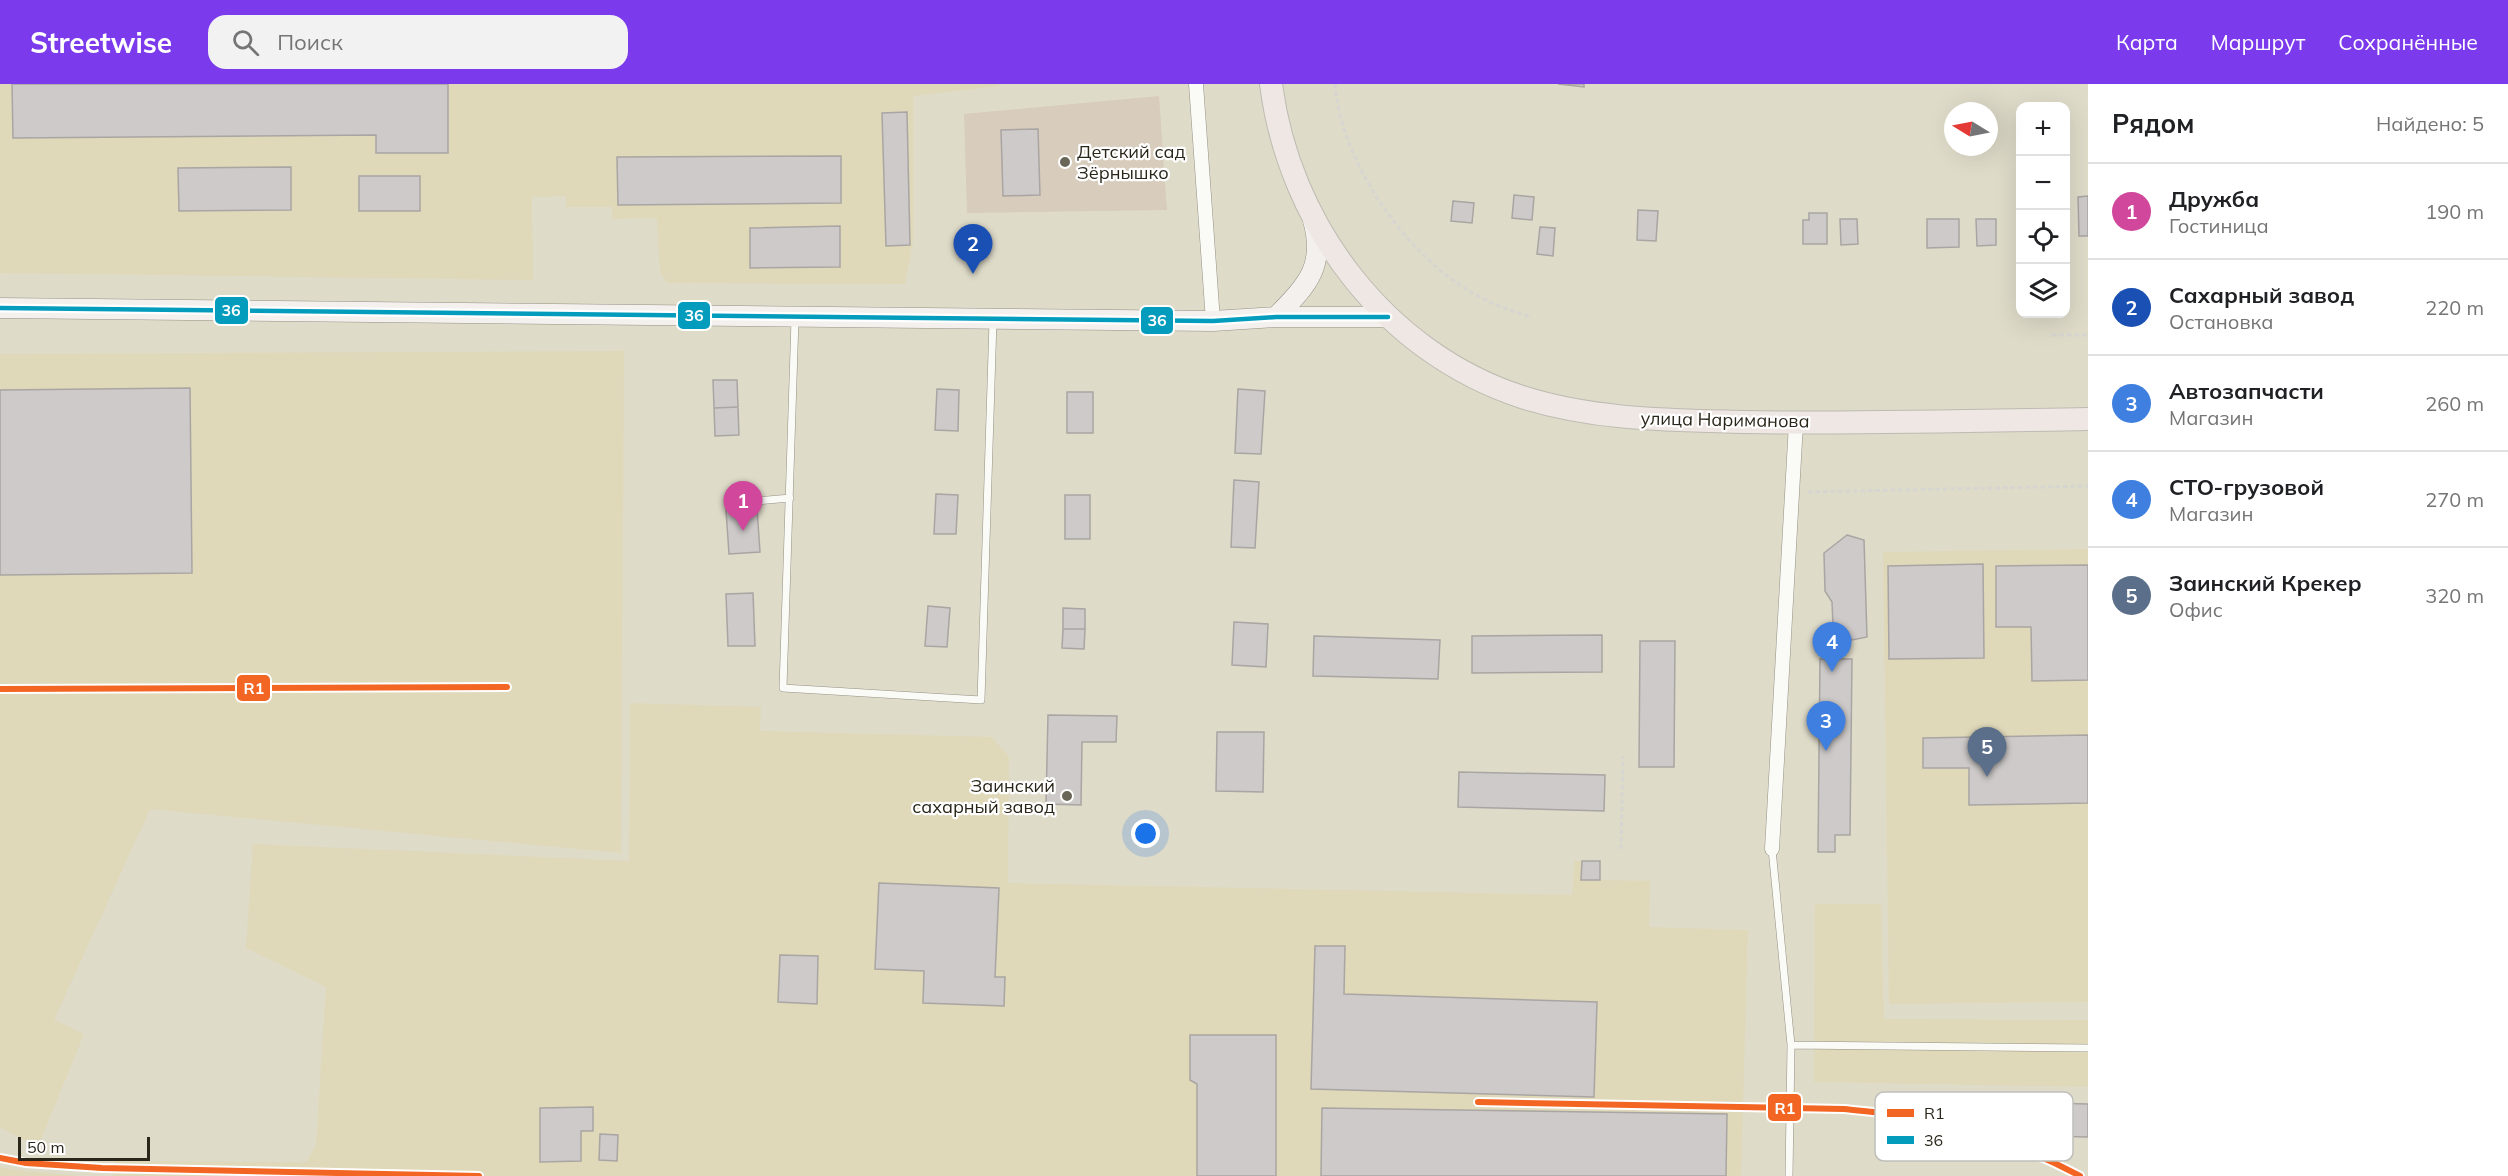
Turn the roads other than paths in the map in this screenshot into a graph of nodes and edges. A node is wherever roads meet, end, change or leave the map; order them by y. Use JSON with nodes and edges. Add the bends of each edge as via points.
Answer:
{"nodes":[{"id":1,"x":1196,"y":84,"type":"edge"},
{"id":2,"x":1270,"y":84,"type":"edge"},
{"id":3,"x":1312,"y":216,"type":"junction"},
{"id":4,"x":0,"y":308,"type":"edge"},
{"id":5,"x":795,"y":316,"type":"junction"},
{"id":6,"x":1276,"y":316,"type":"junction"},
{"id":7,"x":1388,"y":317,"type":"junction"},
{"id":8,"x":993,"y":318,"type":"junction"},
{"id":9,"x":1213,"y":321,"type":"junction"},
{"id":10,"x":2088,"y":420,"type":"edge"},
{"id":11,"x":1796,"y":423,"type":"junction"},
{"id":12,"x":790,"y":498,"type":"junction"},
{"id":13,"x":736,"y":502,"type":"dead end"},
{"id":14,"x":1772,"y":849,"type":"joint"},
{"id":15,"x":1791,"y":1045,"type":"junction"},
{"id":16,"x":2088,"y":1048,"type":"edge"},
{"id":17,"x":1789,"y":1176,"type":"edge"}],
"edges":[{"from":1,"to":9,"type":"street"},
{"from":2,"to":3,"type":"main road","name":"улица Нариманова","via":[[1286,154]]},
{"from":3,"to":6,"type":"main road","via":[[1318,236],[1313,270],[1305,286]]},
{"from":3,"to":7,"type":"main road","name":"улица Нариманова","via":[[1343,266]]},
{"from":4,"to":5,"type":"main road"},
{"from":5,"to":8,"type":"main road"},
{"from":5,"to":12,"type":"lane"},
{"from":6,"to":7,"type":"main road"},
{"from":6,"to":9,"type":"main road"},
{"from":7,"to":11,"type":"main road","name":"улица Нариманова","via":[[1423,348],[1463,373],[1538,402],[1645,420]]},
{"from":8,"to":9,"type":"main road"},
{"from":8,"to":12,"type":"lane","via":[[981,700],[783,688]]},
{"from":10,"to":11,"type":"main road","name":"улица Нариманова"},
{"from":11,"to":14,"type":"street"},
{"from":12,"to":13,"type":"lane"},
{"from":14,"to":15,"type":"lane"},
{"from":15,"to":16,"type":"lane"},
{"from":15,"to":17,"type":"lane"}]}
